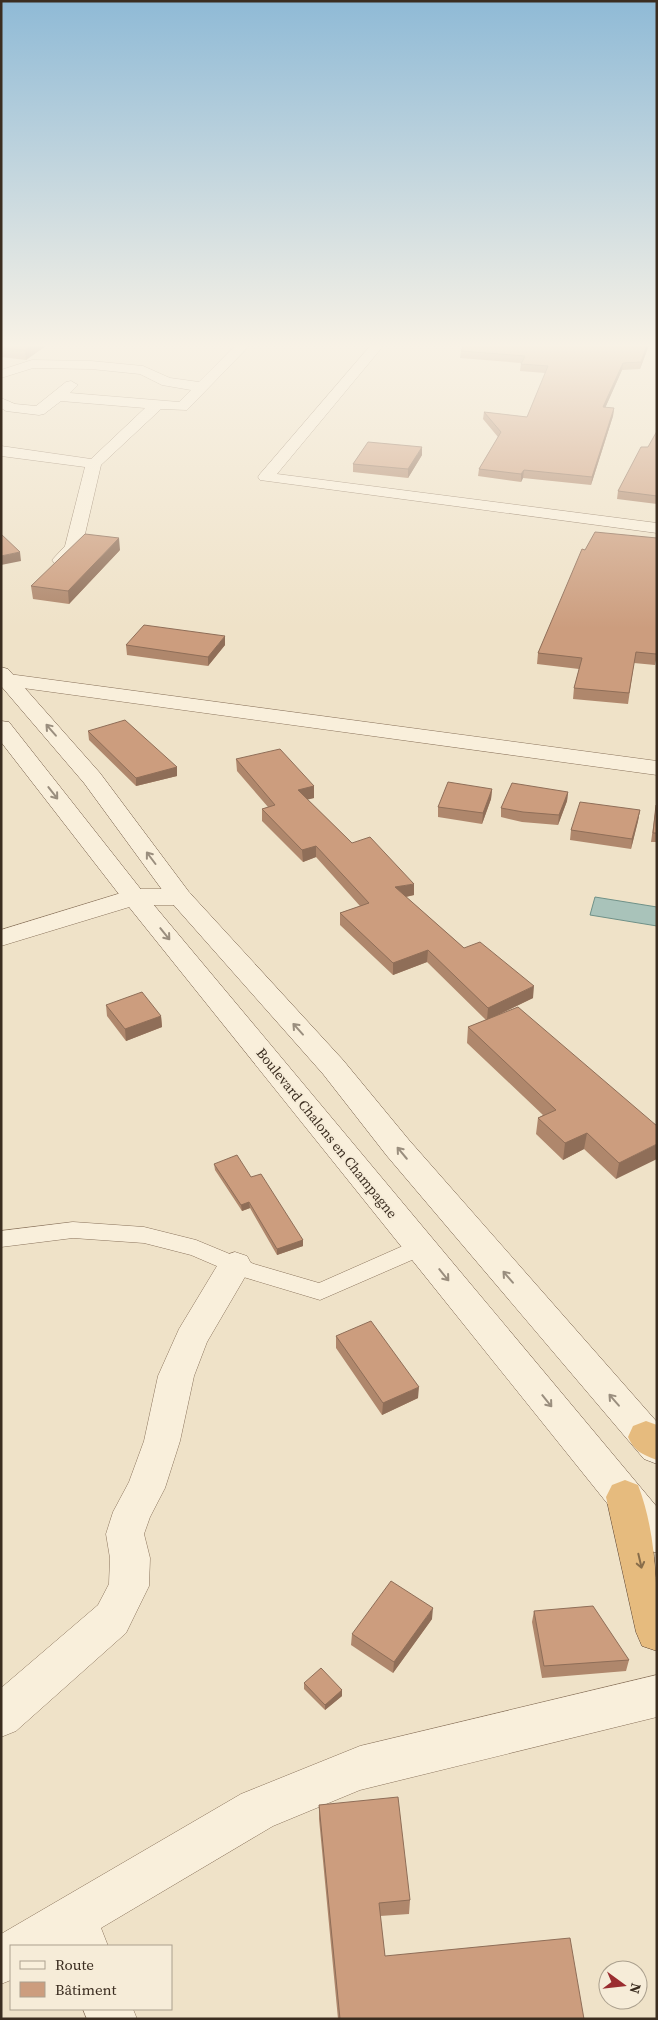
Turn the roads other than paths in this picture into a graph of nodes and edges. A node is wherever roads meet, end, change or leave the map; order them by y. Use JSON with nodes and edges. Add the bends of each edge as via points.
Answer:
{"nodes":[{"id":1,"x":120,"y":439,"type":"edge"},
{"id":2,"x":298,"y":439,"type":"edge"},
{"id":3,"x":1,"y":451,"type":"edge"},
{"id":4,"x":94,"y":464,"type":"junction"},
{"id":5,"x":657,"y":528,"type":"edge"},
{"id":6,"x":62,"y":560,"type":"edge"},
{"id":7,"x":3,"y":677,"type":"edge"},
{"id":8,"x":1,"y":728,"type":"edge"},
{"id":9,"x":657,"y":768,"type":"edge"},
{"id":10,"x":134,"y":897,"type":"junction"},
{"id":11,"x":180,"y":897,"type":"junction"},
{"id":12,"x":1,"y":938,"type":"edge"},
{"id":13,"x":1,"y":1239,"type":"edge"},
{"id":14,"x":421,"y":1248,"type":"junction"},
{"id":15,"x":236,"y":1265,"type":"junction"},
{"id":16,"x":653,"y":1443,"type":"edge"},
{"id":17,"x":625,"y":1497,"type":"junction"},
{"id":18,"x":657,"y":1536,"type":"edge"},
{"id":19,"x":657,"y":1632,"type":"edge"},
{"id":20,"x":657,"y":1696,"type":"edge"},
{"id":21,"x":1,"y":1716,"type":"edge"},
{"id":22,"x":79,"y":1932,"type":"edge"},
{"id":23,"x":29,"y":1945,"type":"edge"}],
"edges":[{"from":1,"to":4,"type":"street"},
{"from":2,"to":5,"type":"street","via":[[266,477]]},
{"from":3,"to":4,"type":"street"},
{"from":4,"to":6,"type":"street","via":[[74,547]]},
{"from":7,"to":9,"type":"street"},
{"from":11,"to":7,"type":"street","one_way":true,"via":[[92,778]]},
{"from":8,"to":10,"type":"street","name":"Boulevard Chalons en Champagne","one_way":true},
{"from":10,"to":11,"type":"street"},
{"from":10,"to":12,"type":"street"},
{"from":10,"to":14,"type":"street","name":"Boulevard Chalons en Champagne","one_way":true},
{"from":16,"to":11,"type":"street","one_way":true,"via":[[398,1148],[333,1067]]},
{"from":13,"to":15,"type":"lane","via":[[73,1230],[144,1235],[196,1248]]},
{"from":14,"to":15,"type":"lane","via":[[320,1292]]},
{"from":14,"to":17,"type":"street","name":"Boulevard Chalons en Champagne","one_way":true},
{"from":15,"to":21,"type":"street","via":[[192,1339],[176,1376],[162,1441],[146,1488],[132,1512],[125,1534],[130,1558],[129,1586],[112,1619]]},
{"from":17,"to":18,"type":"street","name":"Boulevard Chalons en Champagne"},
{"from":17,"to":19,"type":"highway","one_way":true},
{"from":20,"to":22,"type":"street","via":[[360,1768],[257,1810]]},
{"from":22,"to":23,"type":"street"}]}
